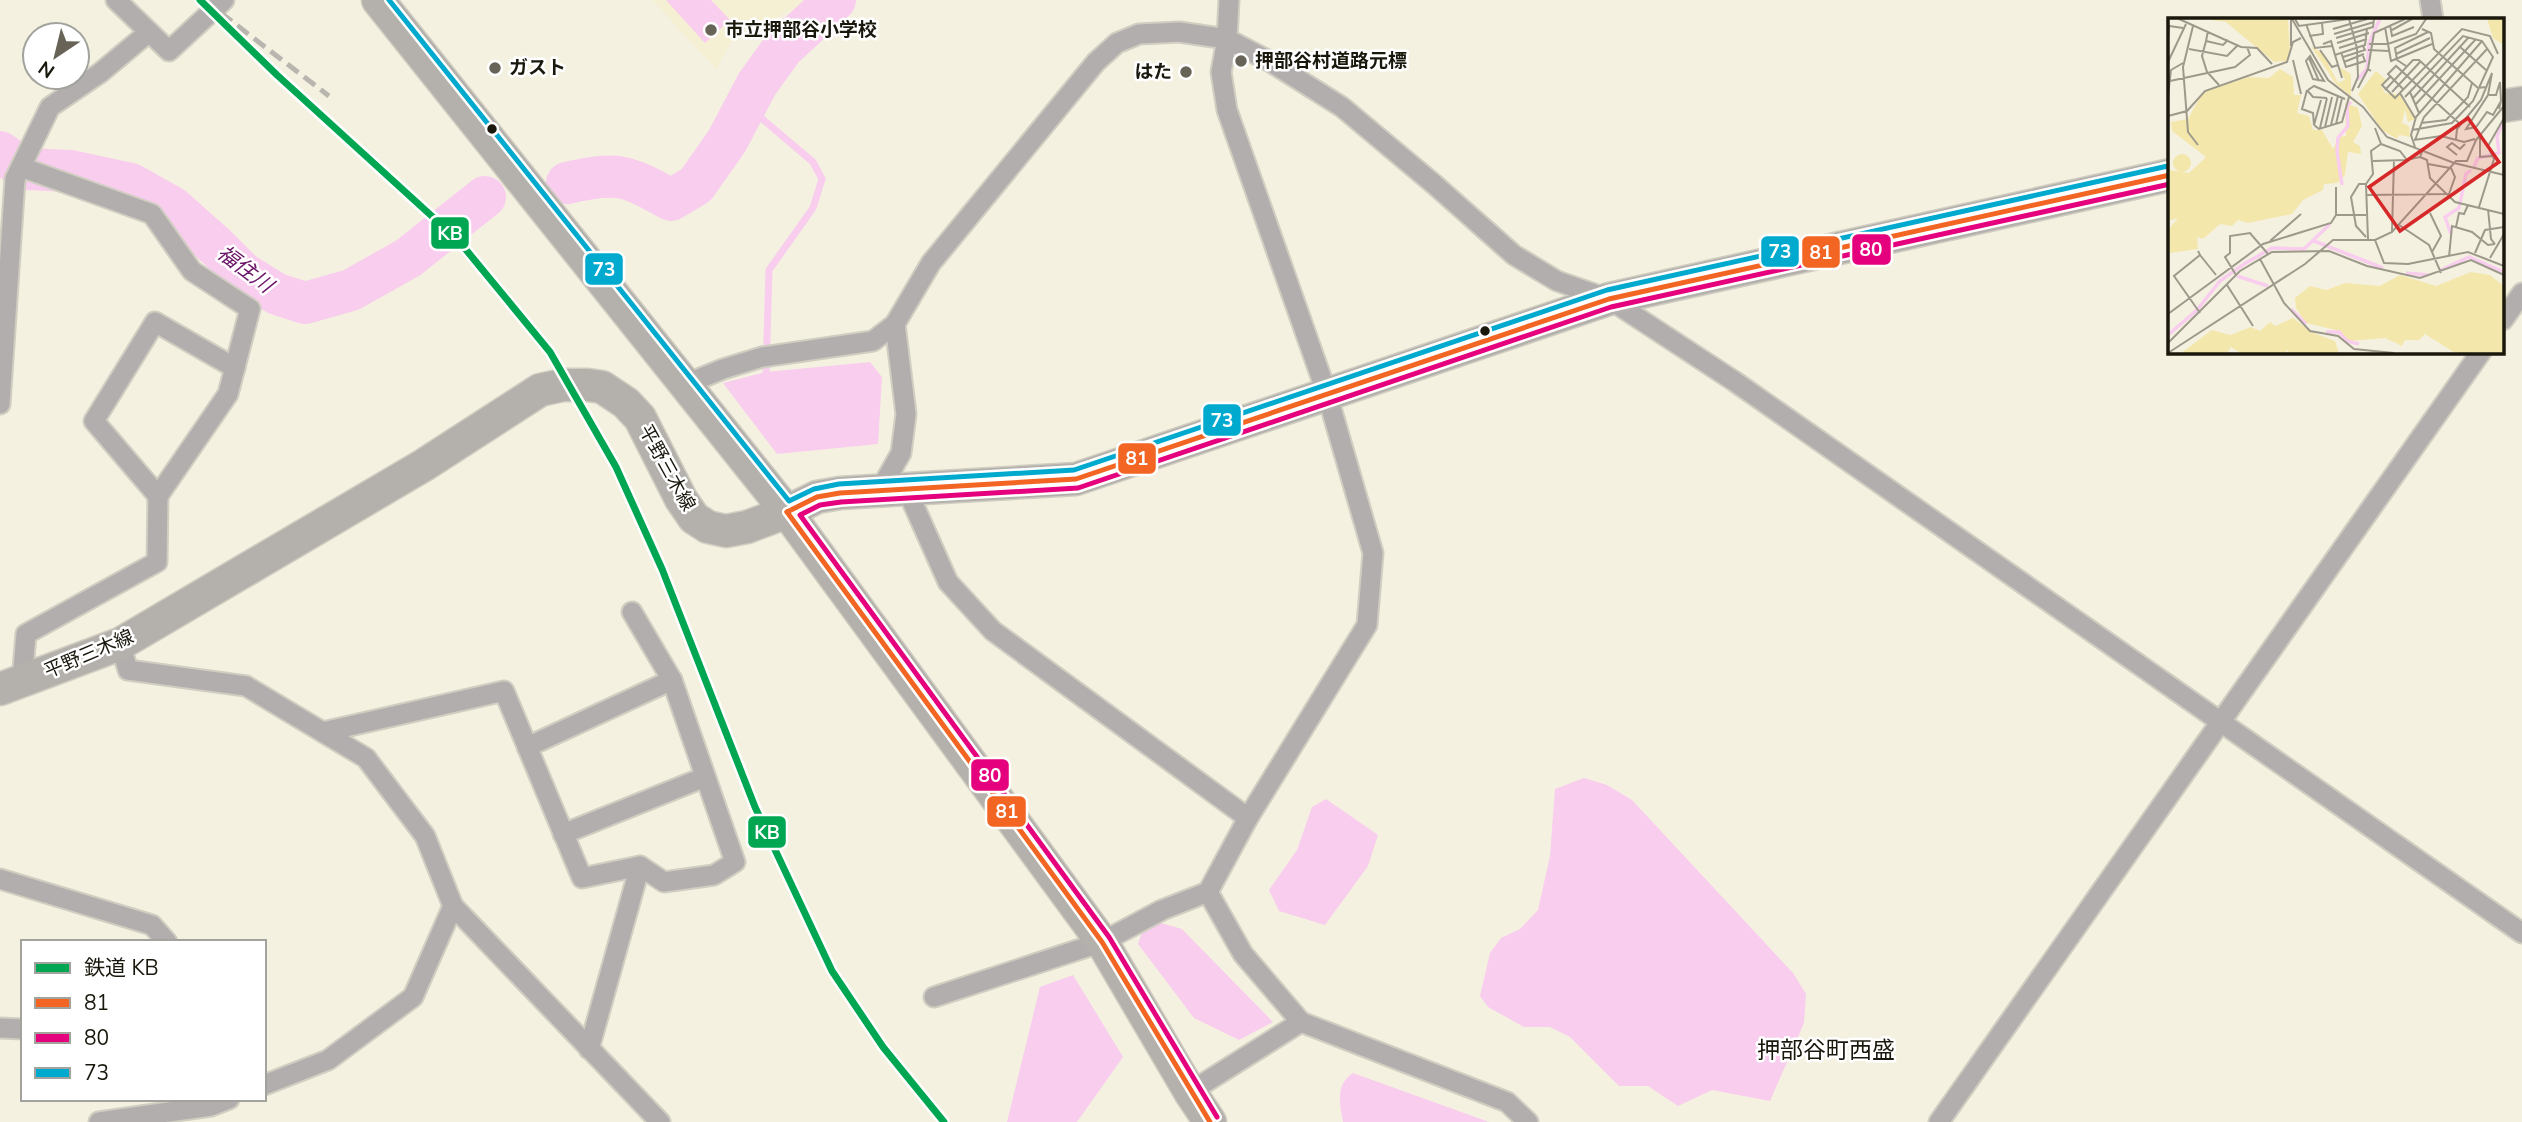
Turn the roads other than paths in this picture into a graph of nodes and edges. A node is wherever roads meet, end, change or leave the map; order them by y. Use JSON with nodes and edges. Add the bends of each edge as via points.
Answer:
{"nodes":[{"id":1,"x":116,"y":0,"type":"edge"},
{"id":2,"x":224,"y":0,"type":"edge"},
{"id":3,"x":378,"y":0,"type":"edge"},
{"id":4,"x":1229,"y":0,"type":"edge"},
{"id":5,"x":2430,"y":0,"type":"edge"},
{"id":6,"x":2433,"y":18,"type":"edge"},
{"id":7,"x":149,"y":32,"type":"junction"},
{"id":8,"x":1227,"y":38,"type":"junction"},
{"id":9,"x":2522,"y":103,"type":"edge"},
{"id":10,"x":2504,"y":106,"type":"edge"},
{"id":11,"x":21,"y":167,"type":"junction"},
{"id":12,"x":2168,"y":174,"type":"edge"},
{"id":13,"x":2522,"y":293,"type":"edge"},
{"id":14,"x":1609,"y":299,"type":"junction"},
{"id":15,"x":2504,"y":319,"type":"edge"},
{"id":16,"x":895,"y":324,"type":"junction"},
{"id":17,"x":2480,"y":354,"type":"edge"},
{"id":18,"x":235,"y":368,"type":"junction"},
{"id":19,"x":684,"y":384,"type":"junction"},
{"id":20,"x":1327,"y":394,"type":"junction"},
{"id":21,"x":0,"y":404,"type":"edge"},
{"id":22,"x":893,"y":491,"type":"junction"},
{"id":23,"x":158,"y":496,"type":"junction"},
{"id":24,"x":787,"y":512,"type":"junction"},
{"id":25,"x":632,"y":612,"type":"dead end"},
{"id":26,"x":120,"y":644,"type":"junction"},
{"id":27,"x":672,"y":680,"type":"junction"},
{"id":28,"x":11,"y":685,"type":"edge"},
{"id":29,"x":2220,"y":720,"type":"junction"},
{"id":30,"x":323,"y":732,"type":"junction"},
{"id":31,"x":527,"y":747,"type":"junction"},
{"id":32,"x":705,"y":777,"type":"junction"},
{"id":33,"x":1248,"y":818,"type":"junction"},
{"id":34,"x":563,"y":834,"type":"junction"},
{"id":35,"x":640,"y":866,"type":"junction"},
{"id":36,"x":0,"y":879,"type":"edge"},
{"id":37,"x":1208,"y":892,"type":"junction"},
{"id":38,"x":453,"y":906,"type":"junction"},
{"id":39,"x":2522,"y":933,"type":"edge"},
{"id":40,"x":165,"y":940,"type":"edge"},
{"id":41,"x":1102,"y":942,"type":"junction"},
{"id":42,"x":934,"y":997,"type":"dead end"},
{"id":43,"x":1301,"y":1022,"type":"junction"},
{"id":44,"x":0,"y":1028,"type":"edge"},
{"id":45,"x":21,"y":1029,"type":"edge"},
{"id":46,"x":590,"y":1049,"type":"junction"},
{"id":47,"x":266,"y":1084,"type":"edge"},
{"id":48,"x":1189,"y":1092,"type":"junction"},
{"id":49,"x":218,"y":1109,"type":"edge"},
{"id":50,"x":99,"y":1122,"type":"edge"},
{"id":51,"x":660,"y":1122,"type":"edge"},
{"id":52,"x":1210,"y":1122,"type":"edge"},
{"id":53,"x":1528,"y":1122,"type":"edge"},
{"id":54,"x":1939,"y":1122,"type":"edge"}],
"edges":[{"from":1,"to":7,"type":"street"},
{"from":2,"to":7,"type":"street","via":[[169,51]]},
{"from":3,"to":19,"type":"main road"},
{"from":4,"to":8,"type":"street"},
{"from":5,"to":6,"type":"street"},
{"from":7,"to":11,"type":"street","via":[[50,107]]},
{"from":8,"to":14,"type":"street","via":[[1342,107],[1514,256],[1557,281]]},
{"from":8,"to":16,"type":"street","via":[[1179,32],[1139,34],[1117,43],[1096,62],[931,263]]},
{"from":8,"to":20,"type":"street","via":[[1221,72],[1227,110]]},
{"from":9,"to":10,"type":"main road"},
{"from":11,"to":18,"type":"street","via":[[152,214],[192,271],[250,309]]},
{"from":11,"to":21,"type":"street","via":[[15,179],[11,219]]},
{"from":12,"to":14,"type":"main road","name":"平野三木線"},
{"from":13,"to":15,"type":"street"},
{"from":14,"to":20,"type":"main road","name":"平野三木線"},
{"from":14,"to":29,"type":"street"},
{"from":16,"to":19,"type":"street","via":[[873,341],[766,357]]},
{"from":16,"to":22,"type":"street","via":[[906,414]]},
{"from":17,"to":29,"type":"street"},
{"from":18,"to":23,"type":"street","via":[[228,394]]},
{"from":18,"to":23,"type":"street","via":[[155,322],[94,421]]},
{"from":19,"to":24,"type":"main road"},
{"from":20,"to":22,"type":"main road","name":"平野三木線","via":[[1076,480]]},
{"from":20,"to":33,"type":"street","via":[[1373,554],[1367,625]]},
{"from":22,"to":24,"type":"main road","name":"平野三木線","via":[[817,497]]},
{"from":22,"to":33,"type":"street","via":[[948,582],[993,631]]},
{"from":23,"to":28,"type":"street","via":[[158,562],[26,634]]},
{"from":24,"to":26,"type":"main road","name":"平野三木線","via":[[726,531],[708,527],[694,518],[681,499],[640,418],[626,403],[602,387],[563,385],[540,390],[425,464]]},
{"from":24,"to":41,"type":"main road"},
{"from":25,"to":27,"type":"street"},
{"from":26,"to":28,"type":"main road","name":"平野三木線"},
{"from":26,"to":30,"type":"street","via":[[128,670],[246,686]]},
{"from":27,"to":31,"type":"street"},
{"from":27,"to":32,"type":"street"},
{"from":29,"to":39,"type":"street"},
{"from":29,"to":54,"type":"street"},
{"from":30,"to":31,"type":"street","via":[[504,691]]},
{"from":30,"to":38,"type":"street","via":[[366,758],[425,836]]},
{"from":31,"to":34,"type":"street"},
{"from":32,"to":34,"type":"street"},
{"from":32,"to":35,"type":"street","via":[[734,862],[714,876],[664,882]]},
{"from":33,"to":37,"type":"street"},
{"from":34,"to":35,"type":"street","via":[[582,878]]},
{"from":35,"to":46,"type":"street"},
{"from":36,"to":40,"type":"street","via":[[152,925]]},
{"from":37,"to":41,"type":"street"},
{"from":37,"to":43,"type":"street","via":[[1243,954]]},
{"from":38,"to":46,"type":"street"},
{"from":38,"to":47,"type":"street","via":[[413,997],[328,1060]]},
{"from":41,"to":42,"type":"street"},
{"from":41,"to":48,"type":"main road"},
{"from":43,"to":48,"type":"street"},
{"from":43,"to":53,"type":"street","via":[[1507,1102]]},
{"from":44,"to":45,"type":"street"},
{"from":46,"to":51,"type":"street"},
{"from":48,"to":52,"type":"main road"},
{"from":49,"to":50,"type":"street"}]}
